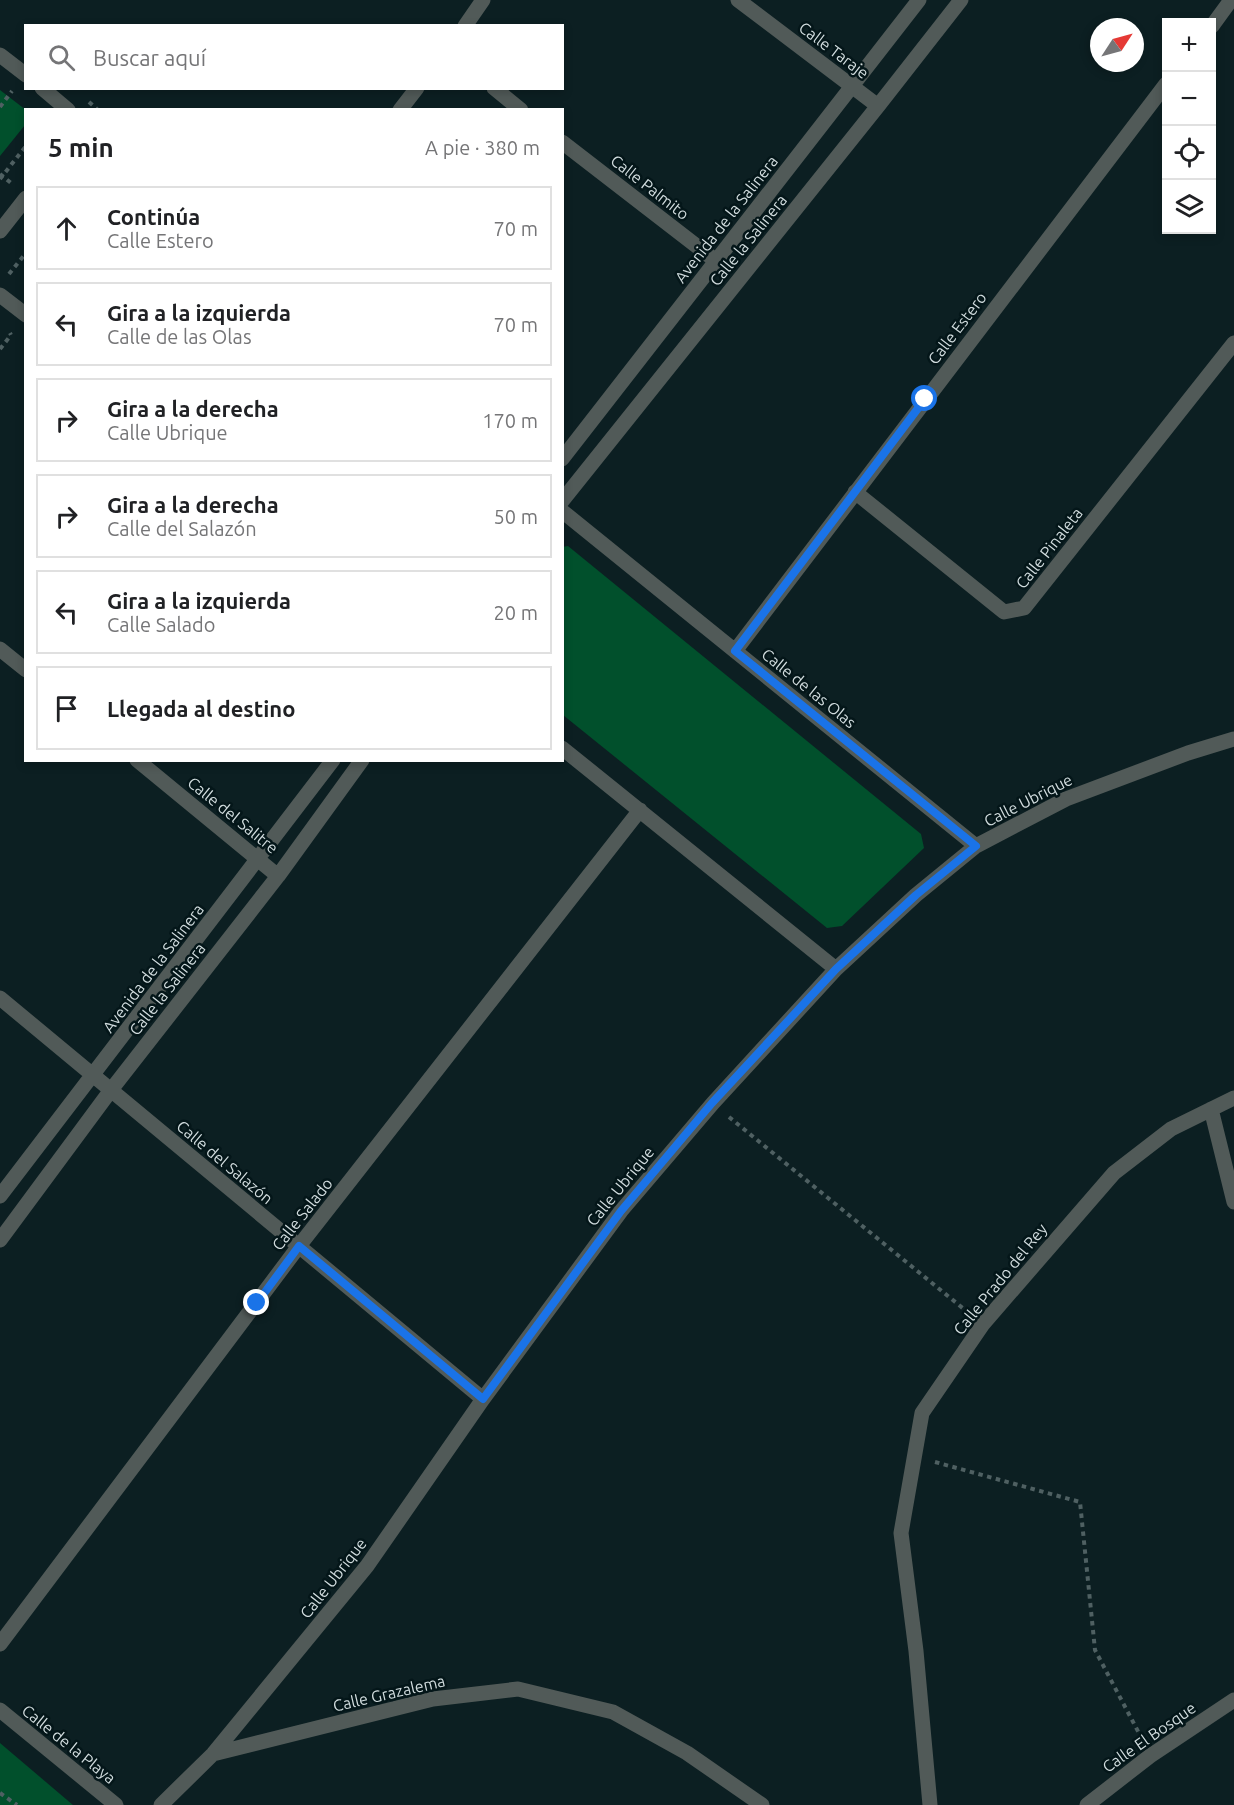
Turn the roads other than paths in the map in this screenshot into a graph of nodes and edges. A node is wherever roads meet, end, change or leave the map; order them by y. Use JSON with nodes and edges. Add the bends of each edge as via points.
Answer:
{"nodes":[{"id":1,"x":483,"y":0,"type":"edge"},
{"id":2,"x":738,"y":0,"type":"edge"},
{"id":3,"x":919,"y":0,"type":"edge"},
{"id":4,"x":961,"y":0,"type":"edge"},
{"id":5,"x":1231,"y":0,"type":"edge"},
{"id":6,"x":1216,"y":21,"type":"edge"},
{"id":7,"x":466,"y":24,"type":"edge"},
{"id":8,"x":0,"y":55,"type":"edge"},
{"id":9,"x":24,"y":73,"type":"edge"},
{"id":10,"x":852,"y":86,"type":"junction"},
{"id":11,"x":44,"y":90,"type":"edge"},
{"id":12,"x":415,"y":90,"type":"edge"},
{"id":13,"x":496,"y":90,"type":"edge"},
{"id":14,"x":1162,"y":91,"type":"edge"},
{"id":15,"x":879,"y":106,"type":"junction"},
{"id":16,"x":66,"y":108,"type":"edge"},
{"id":17,"x":402,"y":108,"type":"edge"},
{"id":18,"x":519,"y":108,"type":"edge"},
{"id":19,"x":564,"y":143,"type":"edge"},
{"id":20,"x":24,"y":201,"type":"edge"},
{"id":21,"x":0,"y":231,"type":"edge"},
{"id":22,"x":716,"y":261,"type":"junction"},
{"id":23,"x":0,"y":295,"type":"edge"},
{"id":24,"x":24,"y":313,"type":"edge"},
{"id":25,"x":1234,"y":343,"type":"edge"},
{"id":26,"x":564,"y":456,"type":"edge"},
{"id":27,"x":855,"y":492,"type":"junction"},
{"id":28,"x":564,"y":499,"type":"edge"},
{"id":29,"x":564,"y":513,"type":"edge"},
{"id":30,"x":0,"y":649,"type":"edge"},
{"id":31,"x":735,"y":651,"type":"junction"},
{"id":32,"x":24,"y":668,"type":"edge"},
{"id":33,"x":1234,"y":739,"type":"edge"},
{"id":34,"x":564,"y":750,"type":"edge"},
{"id":35,"x":139,"y":762,"type":"edge"},
{"id":36,"x":331,"y":762,"type":"edge"},
{"id":37,"x":361,"y":762,"type":"edge"},
{"id":38,"x":640,"y":810,"type":"junction"},
{"id":39,"x":976,"y":846,"type":"junction"},
{"id":40,"x":258,"y":859,"type":"junction"},
{"id":41,"x":278,"y":876,"type":"junction"},
{"id":42,"x":836,"y":969,"type":"junction"},
{"id":43,"x":0,"y":998,"type":"edge"},
{"id":44,"x":93,"y":1075,"type":"junction"},
{"id":45,"x":111,"y":1090,"type":"junction"},
{"id":46,"x":1234,"y":1098,"type":"edge"},
{"id":47,"x":1211,"y":1109,"type":"junction"},
{"id":48,"x":0,"y":1196,"type":"edge"},
{"id":49,"x":1234,"y":1202,"type":"edge"},
{"id":50,"x":0,"y":1240,"type":"edge"},
{"id":51,"x":299,"y":1246,"type":"junction"},
{"id":52,"x":483,"y":1399,"type":"junction"},
{"id":53,"x":0,"y":1644,"type":"edge"},
{"id":54,"x":1234,"y":1700,"type":"edge"},
{"id":55,"x":0,"y":1710,"type":"edge"},
{"id":56,"x":213,"y":1754,"type":"junction"},
{"id":57,"x":116,"y":1805,"type":"edge"},
{"id":58,"x":161,"y":1805,"type":"edge"},
{"id":59,"x":762,"y":1805,"type":"edge"},
{"id":60,"x":930,"y":1805,"type":"edge"},
{"id":61,"x":1087,"y":1805,"type":"edge"}],
"edges":[{"from":1,"to":7,"type":"street"},
{"from":2,"to":10,"type":"street","name":"Calle Taraje"},
{"from":3,"to":10,"type":"street","name":"Avenida de la Salinera"},
{"from":4,"to":15,"type":"street","name":"Calle la Salinera"},
{"from":5,"to":6,"type":"street"},
{"from":8,"to":9,"type":"street"},
{"from":10,"to":15,"type":"street","name":"Calle Taraje"},
{"from":10,"to":22,"type":"street","name":"Avenida de la Salinera"},
{"from":11,"to":16,"type":"street"},
{"from":12,"to":17,"type":"street"},
{"from":13,"to":18,"type":"street"},
{"from":14,"to":27,"type":"street","name":"Calle Estero"},
{"from":15,"to":28,"type":"street","name":"Calle la Salinera"},
{"from":19,"to":22,"type":"street","name":"Calle Palmito"},
{"from":20,"to":21,"type":"street"},
{"from":22,"to":26,"type":"street","name":"Avenida de la Salinera"},
{"from":23,"to":24,"type":"street"},
{"from":25,"to":27,"type":"street","name":"Calle Pinaleta","via":[[1024,608],[1004,612]]},
{"from":27,"to":31,"type":"street","name":"Calle Estero"},
{"from":29,"to":31,"type":"street","name":"Calle de las Olas"},
{"from":30,"to":32,"type":"street"},
{"from":31,"to":39,"type":"street","name":"Calle de las Olas"},
{"from":33,"to":39,"type":"street","name":"Calle Ubrique","via":[[1065,799]]},
{"from":34,"to":38,"type":"street"},
{"from":35,"to":40,"type":"street","name":"Calle del Salitre"},
{"from":36,"to":40,"type":"street","name":"Avenida de la Salinera"},
{"from":37,"to":41,"type":"street","name":"Calle la Salinera"},
{"from":38,"to":42,"type":"street"},
{"from":38,"to":51,"type":"street","name":"Calle Salado"},
{"from":39,"to":42,"type":"street","name":"Calle Ubrique"},
{"from":40,"to":41,"type":"street","name":"Calle del Salitre"},
{"from":40,"to":44,"type":"street","name":"Avenida de la Salinera"},
{"from":41,"to":45,"type":"street","name":"Calle la Salinera"},
{"from":42,"to":52,"type":"street","name":"Calle Ubrique","via":[[712,1103],[621,1211]]},
{"from":43,"to":44,"type":"street","name":"Calle del Salazón"},
{"from":44,"to":45,"type":"street","name":"Calle del Salazón"},
{"from":44,"to":48,"type":"street","name":"Avenida de la Salinera"},
{"from":45,"to":50,"type":"street","name":"Calle la Salinera"},
{"from":45,"to":51,"type":"street","name":"Calle del Salazón"},
{"from":46,"to":47,"type":"street","name":"Calle Prado del Rey"},
{"from":47,"to":49,"type":"street"},
{"from":47,"to":60,"type":"street","name":"Calle Prado del Rey","via":[[1172,1129],[1114,1173],[983,1324],[922,1413],[901,1533]]},
{"from":51,"to":52,"type":"street","name":"Calle del Salazón"},
{"from":51,"to":53,"type":"street","name":"Calle Salado"},
{"from":52,"to":56,"type":"street","name":"Calle Ubrique","via":[[367,1566]]},
{"from":54,"to":61,"type":"street","name":"Calle El Bosque","via":[[1150,1756]]},
{"from":55,"to":57,"type":"street","name":"Calle de la Playa"},
{"from":56,"to":58,"type":"street","name":"Calle Ubrique"},
{"from":56,"to":59,"type":"street","name":"Calle Grazalema","via":[[433,1699],[518,1689],[613,1712],[687,1753]]}]}
